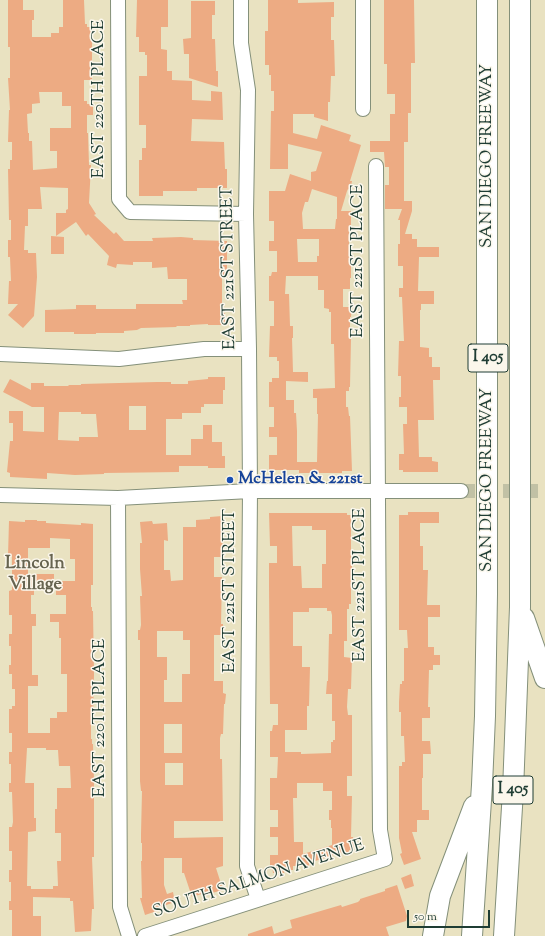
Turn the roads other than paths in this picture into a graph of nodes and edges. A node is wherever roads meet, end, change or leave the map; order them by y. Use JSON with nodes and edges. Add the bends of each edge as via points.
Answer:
{"nodes":[{"id":1,"x":118,"y":0,"type":"edge"},
{"id":2,"x":241,"y":0,"type":"edge"},
{"id":3,"x":363,"y":0,"type":"edge"},
{"id":4,"x":487,"y":0,"type":"edge"},
{"id":5,"x":499,"y":0,"type":"edge"},
{"id":6,"x":506,"y":0,"type":"edge"},
{"id":7,"x":520,"y":0,"type":"edge"},
{"id":8,"x":363,"y":109,"type":"dead end"},
{"id":9,"x":376,"y":166,"type":"dead end"},
{"id":10,"x":246,"y":214,"type":"junction"},
{"id":11,"x":250,"y":349,"type":"junction"},
{"id":12,"x":0,"y":354,"type":"edge"},
{"id":13,"x":378,"y":490,"type":"junction"},
{"id":14,"x":250,"y":491,"type":"junction"},
{"id":15,"x":461,"y":491,"type":"tunnel mouth"},
{"id":16,"x":0,"y":495,"type":"edge"},
{"id":17,"x":118,"y":498,"type":"junction"},
{"id":18,"x":520,"y":607,"type":"junction"},
{"id":19,"x":519,"y":644,"type":"junction"},
{"id":20,"x":545,"y":678,"type":"edge"},
{"id":21,"x":483,"y":752,"type":"junction"},
{"id":22,"x":482,"y":785,"type":"junction"},
{"id":23,"x":385,"y":859,"type":"joint"},
{"id":24,"x":258,"y":899,"type":"junction"},
{"id":25,"x":129,"y":936,"type":"edge"},
{"id":26,"x":145,"y":936,"type":"edge"},
{"id":27,"x":433,"y":936,"type":"edge"},
{"id":28,"x":472,"y":936,"type":"edge"},
{"id":29,"x":504,"y":936,"type":"edge"}],
"edges":[{"from":1,"to":10,"type":"street","name":"EAST 220TH PLACE","via":[[119,199],[130,212]]},
{"from":2,"to":10,"type":"street","name":"EAST 221ST STREET","via":[[241,43],[248,90]]},
{"from":3,"to":8,"type":"street"},
{"from":4,"to":21,"type":"highway","name":"SAN DIEGO FREEWAY","number":"I 405","via":[[488,524]]},
{"from":5,"to":21,"type":"highway","via":[[501,297],[498,673],[497,716]]},
{"from":6,"to":19,"type":"highway","via":[[509,280],[506,612]]},
{"from":7,"to":18,"type":"highway","name":"SAN DIEGO FREEWAY","number":"I 405"},
{"from":9,"to":13,"type":"street","name":"EAST 221ST PLACE"},
{"from":10,"to":11,"type":"street","name":"EAST 221ST STREET"},
{"from":11,"to":12,"type":"street","via":[[204,349],[119,359]]},
{"from":11,"to":14,"type":"street","name":"EAST 221ST STREET"},
{"from":13,"to":14,"type":"street"},
{"from":13,"to":15,"type":"street"},
{"from":13,"to":23,"type":"street","name":"EAST 221ST PLACE","via":[[380,830]]},
{"from":14,"to":17,"type":"street"},
{"from":14,"to":24,"type":"street","name":"EAST 221ST STREET","via":[[247,866]]},
{"from":16,"to":17,"type":"street"},
{"from":17,"to":25,"type":"street","name":"EAST 220TH PLACE","via":[[120,907]]},
{"from":18,"to":19,"type":"highway","name":"SAN DIEGO FREEWAY","number":"I 405"},
{"from":18,"to":20,"type":"highway"},
{"from":19,"to":29,"type":"highway","name":"SAN DIEGO FREEWAY","number":"I 405"},
{"from":21,"to":22,"type":"highway","name":"SAN DIEGO FREEWAY","number":"I 405"},
{"from":22,"to":27,"type":"highway","via":[[440,896]]},
{"from":22,"to":28,"type":"highway","name":"SAN DIEGO FREEWAY","number":"I 405"},
{"from":23,"to":24,"type":"street","name":"SOUTH SALMON AVENUE"},
{"from":24,"to":26,"type":"street","name":"SOUTH SALMON AVENUE"}]}
